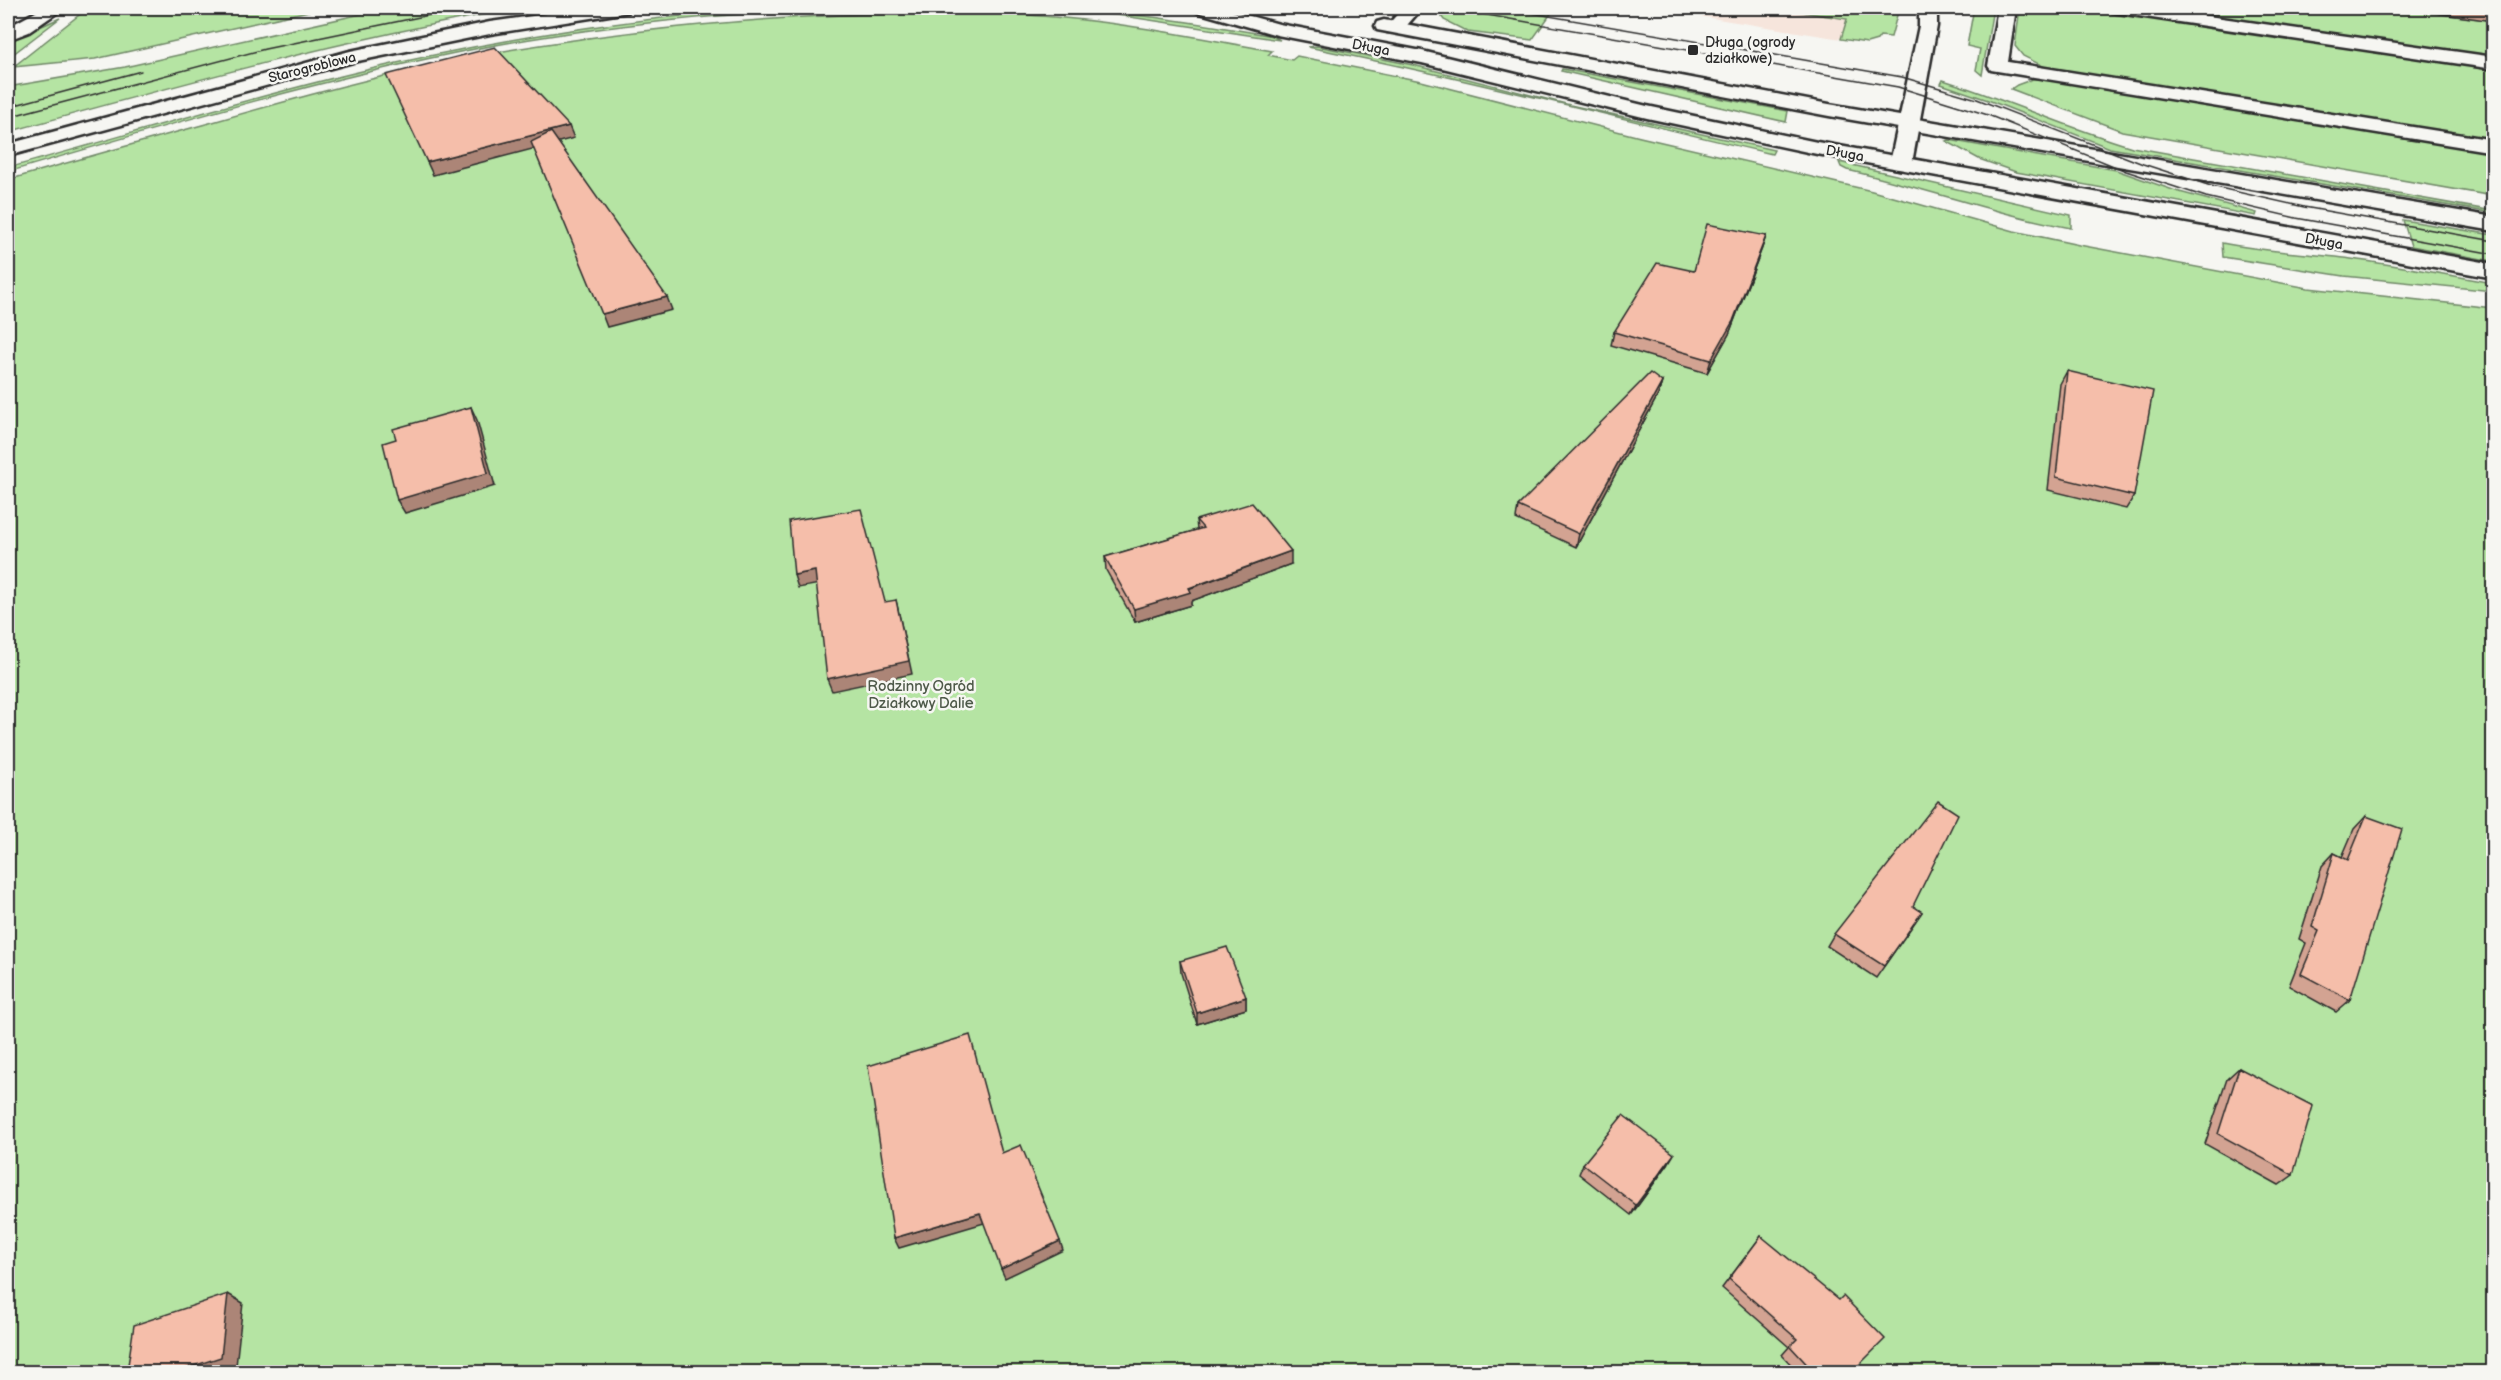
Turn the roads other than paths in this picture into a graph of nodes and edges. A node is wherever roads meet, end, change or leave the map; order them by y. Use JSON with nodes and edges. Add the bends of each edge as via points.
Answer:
{"nodes":[{"id":1,"x":55,"y":8,"type":"edge"},
{"id":2,"x":622,"y":8,"type":"edge"},
{"id":3,"x":1203,"y":8,"type":"edge"},
{"id":4,"x":1234,"y":8,"type":"edge"},
{"id":5,"x":1413,"y":8,"type":"edge"},
{"id":6,"x":1928,"y":8,"type":"edge"},
{"id":7,"x":2007,"y":8,"type":"edge"},
{"id":8,"x":2118,"y":8,"type":"edge"},
{"id":9,"x":1282,"y":10,"type":"dead end"},
{"id":10,"x":1361,"y":22,"type":"dead end"},
{"id":11,"x":1394,"y":28,"type":"junction"},
{"id":12,"x":8,"y":34,"type":"edge"},
{"id":13,"x":2493,"y":63,"type":"edge"},
{"id":14,"x":1909,"y":123,"type":"junction"},
{"id":15,"x":2493,"y":146,"type":"edge"},
{"id":16,"x":8,"y":150,"type":"edge"},
{"id":17,"x":1901,"y":163,"type":"junction"},
{"id":18,"x":2493,"y":224,"type":"edge"},
{"id":19,"x":2493,"y":271,"type":"edge"}],
"edges":[{"from":1,"to":12,"type":"street"},
{"from":2,"to":16,"type":"street","name":"Starogroblowa","via":[[490,28],[350,57]]},
{"from":3,"to":17,"type":"street","name":"Długa","via":[[1277,29],[1422,57],[1647,112]]},
{"from":4,"to":9,"type":"street"},
{"from":5,"to":11,"type":"street"},
{"from":6,"to":14,"type":"street"},
{"from":7,"to":15,"type":"street","via":[[1998,66]]},
{"from":8,"to":13,"type":"street"},
{"from":10,"to":11,"type":"street","name":"Długa"},
{"from":11,"to":14,"type":"street","name":"Długa"},
{"from":14,"to":17,"type":"street"},
{"from":14,"to":18,"type":"street","name":"Długa"},
{"from":17,"to":19,"type":"street","name":"Długa"}]}
